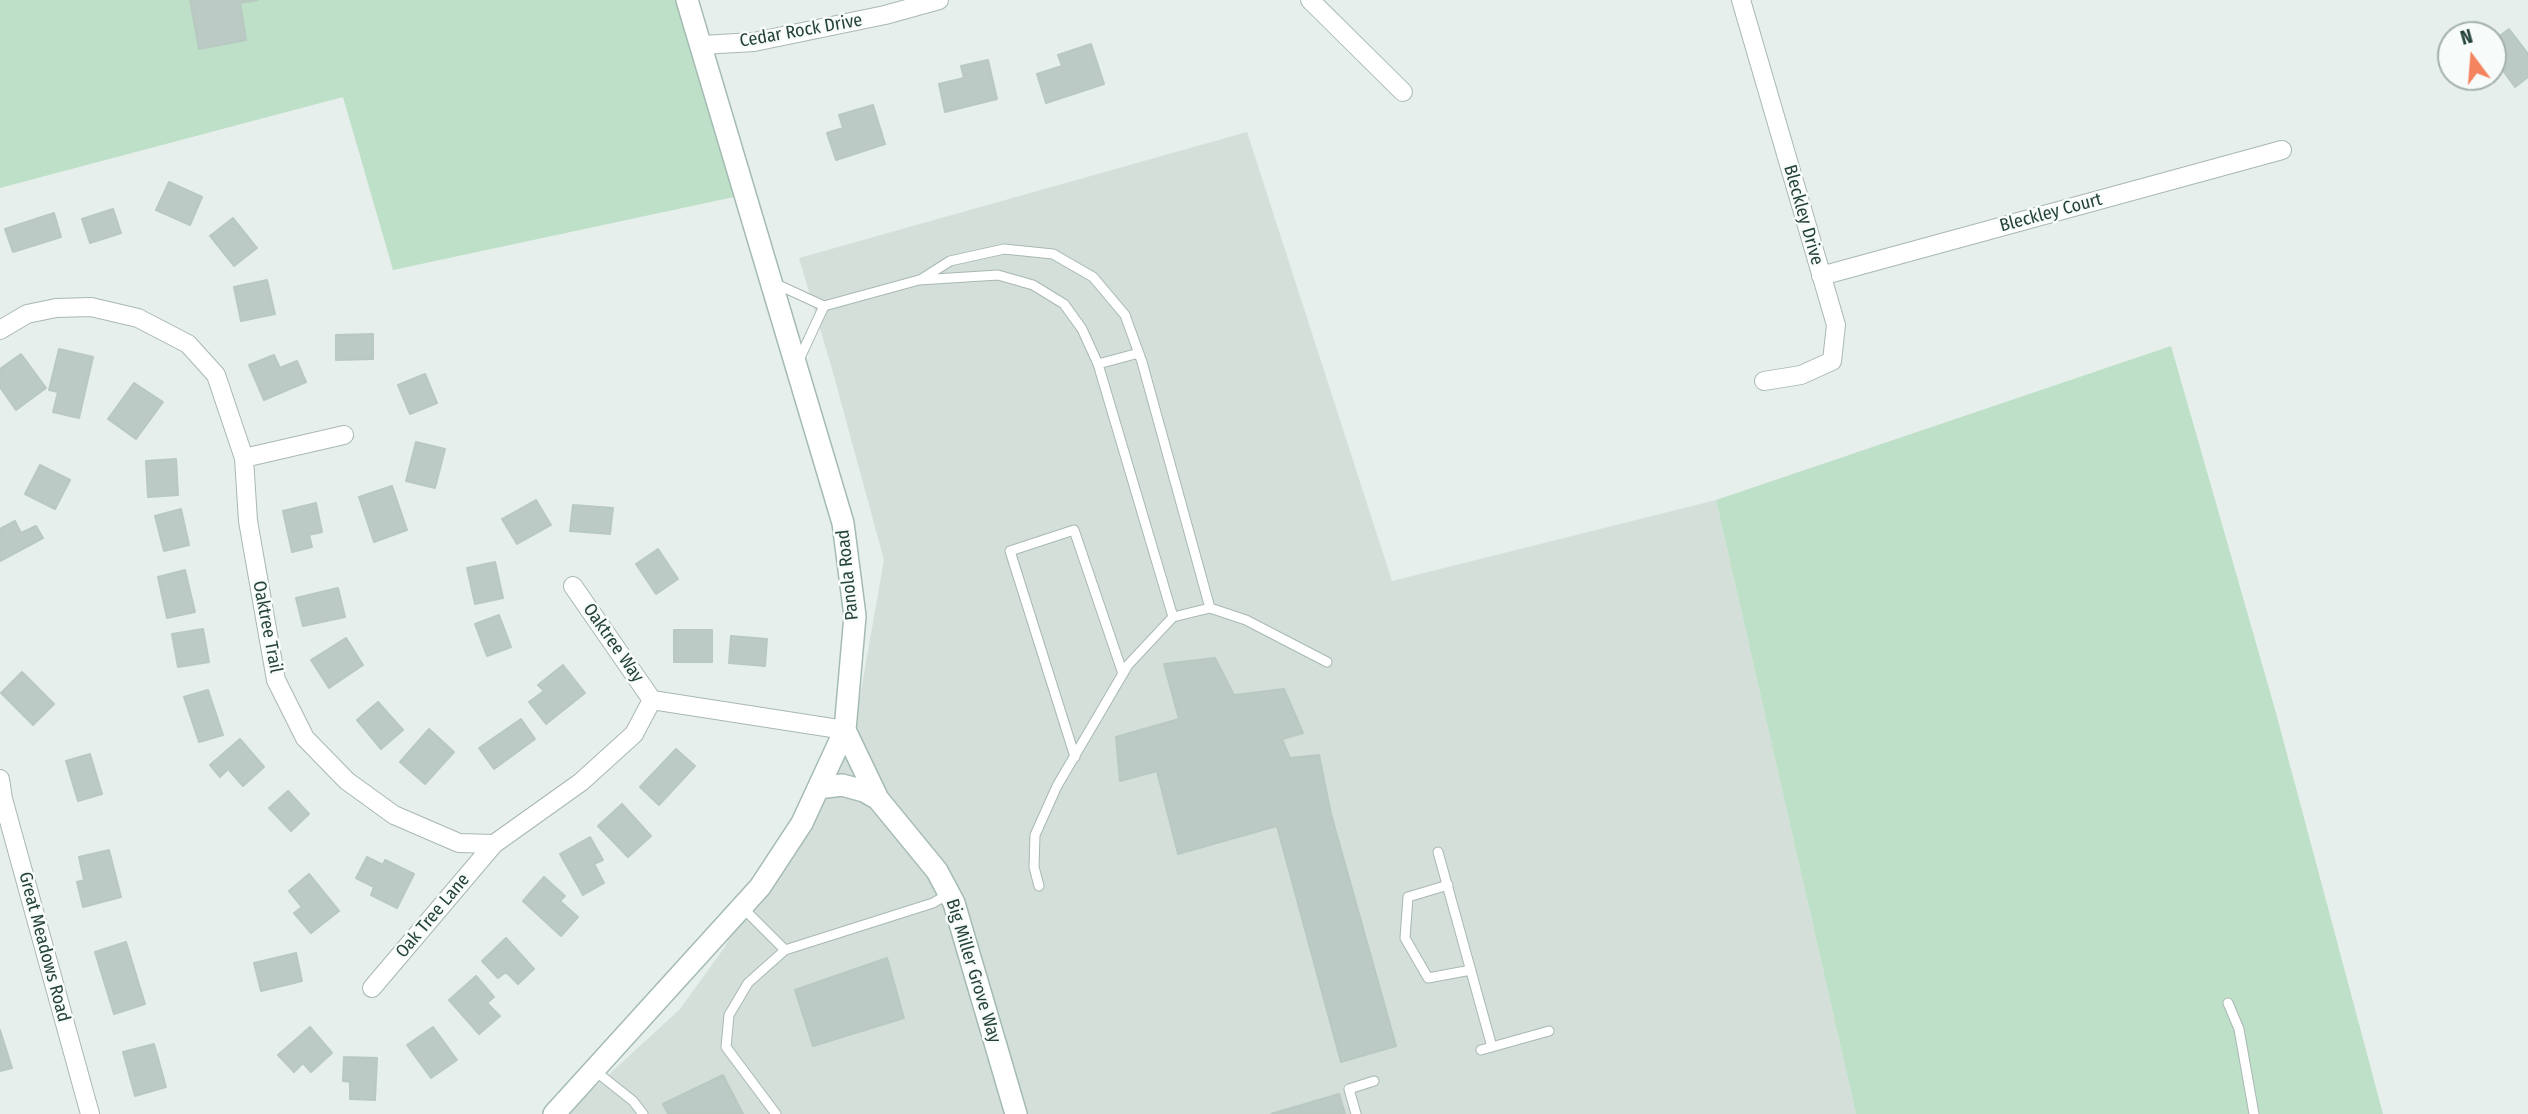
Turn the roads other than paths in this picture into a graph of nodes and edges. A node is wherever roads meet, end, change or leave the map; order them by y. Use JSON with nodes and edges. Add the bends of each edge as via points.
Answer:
{"nodes":[{"id":1,"x":687,"y":0,"type":"edge"},
{"id":2,"x":939,"y":0,"type":"edge"},
{"id":3,"x":1310,"y":0,"type":"edge"},
{"id":4,"x":1741,"y":0,"type":"edge"},
{"id":5,"x":702,"y":45,"type":"junction"},
{"id":6,"x":1403,"y":92,"type":"dead end"},
{"id":7,"x":2282,"y":149,"type":"dead end"},
{"id":8,"x":1821,"y":276,"type":"junction"},
{"id":9,"x":919,"y":280,"type":"junction"},
{"id":10,"x":772,"y":282,"type":"junction"},
{"id":11,"x":824,"y":306,"type":"junction"},
{"id":12,"x":0,"y":330,"type":"edge"},
{"id":13,"x":1139,"y":353,"type":"junction"},
{"id":14,"x":1098,"y":364,"type":"junction"},
{"id":15,"x":797,"y":365,"type":"junction"},
{"id":16,"x":1764,"y":382,"type":"dead end"},
{"id":17,"x":344,"y":435,"type":"dead end"},
{"id":18,"x":244,"y":458,"type":"junction"},
{"id":19,"x":573,"y":586,"type":"dead end"},
{"id":20,"x":1210,"y":608,"type":"junction"},
{"id":21,"x":1172,"y":617,"type":"junction"},
{"id":22,"x":1327,"y":662,"type":"dead end"},
{"id":23,"x":1123,"y":674,"type":"junction"},
{"id":24,"x":652,"y":701,"type":"junction"},
{"id":25,"x":845,"y":730,"type":"junction"},
{"id":26,"x":1074,"y":757,"type":"junction"},
{"id":27,"x":0,"y":779,"type":"edge"},
{"id":28,"x":818,"y":788,"type":"junction"},
{"id":29,"x":878,"y":799,"type":"junction"},
{"id":30,"x":494,"y":844,"type":"junction"},
{"id":31,"x":1438,"y":852,"type":"dead end"},
{"id":32,"x":1039,"y":886,"type":"dead end"},
{"id":33,"x":1448,"y":886,"type":"junction"},
{"id":34,"x":949,"y":893,"type":"junction"},
{"id":35,"x":742,"y":907,"type":"junction"},
{"id":36,"x":785,"y":950,"type":"junction"},
{"id":37,"x":1471,"y":970,"type":"junction"},
{"id":38,"x":372,"y":988,"type":"dead end"},
{"id":39,"x":2228,"y":1003,"type":"dead end"},
{"id":40,"x":1549,"y":1031,"type":"dead end"},
{"id":41,"x":1493,"y":1047,"type":"junction"},
{"id":42,"x":1481,"y":1050,"type":"dead end"},
{"id":43,"x":594,"y":1070,"type":"junction"},
{"id":44,"x":1374,"y":1081,"type":"dead end"},
{"id":45,"x":90,"y":1114,"type":"edge"},
{"id":46,"x":554,"y":1114,"type":"edge"},
{"id":47,"x":643,"y":1114,"type":"edge"},
{"id":48,"x":776,"y":1114,"type":"edge"},
{"id":49,"x":1016,"y":1114,"type":"edge"},
{"id":50,"x":1356,"y":1114,"type":"edge"},
{"id":51,"x":2254,"y":1114,"type":"edge"}],
"edges":[{"from":1,"to":5,"type":"main road","name":"Panola Road"},
{"from":2,"to":5,"type":"street","name":"Cedar Rock Drive","via":[[754,42]]},
{"from":3,"to":6,"type":"street"},
{"from":4,"to":8,"type":"street","name":"Bleckley Drive"},
{"from":5,"to":10,"type":"main road","name":"Panola Road"},
{"from":7,"to":8,"type":"street","name":"Bleckley Court"},
{"from":8,"to":16,"type":"street","name":"Bleckley Drive","via":[[1836,325],[1832,361],[1801,375]]},
{"from":9,"to":11,"type":"lane"},
{"from":9,"to":13,"type":"lane","via":[[950,261],[1004,249],[1053,254],[1093,276],[1125,315]]},
{"from":9,"to":14,"type":"lane","via":[[999,275],[1033,285],[1065,304]]},
{"from":10,"to":11,"type":"lane"},
{"from":10,"to":15,"type":"main road","name":"Panola Road"},
{"from":11,"to":15,"type":"lane"},
{"from":12,"to":18,"type":"street","name":"Oaktree Trail","via":[[27,314],[91,307],[138,318],[188,344],[216,375]]},
{"from":13,"to":14,"type":"lane"},
{"from":13,"to":20,"type":"lane"},
{"from":14,"to":21,"type":"lane"},
{"from":15,"to":25,"type":"main road","name":"Panola Road","via":[[843,523],[855,615]]},
{"from":17,"to":18,"type":"street"},
{"from":18,"to":30,"type":"street","name":"Oaktree Trail","via":[[248,522],[276,680],[304,738],[347,781],[394,815],[459,844]]},
{"from":19,"to":24,"type":"street","name":"Oaktree Way"},
{"from":20,"to":21,"type":"lane"},
{"from":20,"to":22,"type":"lane"},
{"from":21,"to":23,"type":"lane"},
{"from":23,"to":26,"type":"lane"},
{"from":23,"to":26,"type":"lane","via":[[1074,530],[1010,551]]},
{"from":24,"to":25,"type":"street"},
{"from":24,"to":30,"type":"street","via":[[634,734],[581,782]]},
{"from":25,"to":28,"type":"main road","name":"Panola Road"},
{"from":25,"to":29,"type":"main road","name":"Big Miller Grove Way"},
{"from":26,"to":32,"type":"lane","via":[[1035,835]]},
{"from":27,"to":45,"type":"street","name":"Great Meadows Road"},
{"from":28,"to":29,"type":"main road","via":[[842,785]]},
{"from":28,"to":35,"type":"main road","name":"Panola Road","via":[[802,822]]},
{"from":29,"to":34,"type":"main road","name":"Big Miller Grove Way","via":[[937,871]]},
{"from":30,"to":38,"type":"street","name":"Oak Tree Lane"},
{"from":31,"to":33,"type":"lane"},
{"from":33,"to":37,"type":"lane"},
{"from":33,"to":37,"type":"lane","via":[[1408,897],[1405,938],[1427,978]]},
{"from":34,"to":36,"type":"lane","via":[[933,903]]},
{"from":34,"to":49,"type":"main road","name":"Big Miller Grove Way"},
{"from":35,"to":36,"type":"lane"},
{"from":35,"to":43,"type":"main road","name":"Panola Road"},
{"from":36,"to":48,"type":"lane","via":[[748,983],[729,1016],[726,1047]]},
{"from":37,"to":41,"type":"lane"},
{"from":39,"to":51,"type":"lane","via":[[2239,1030]]},
{"from":40,"to":41,"type":"lane"},
{"from":41,"to":42,"type":"lane"},
{"from":43,"to":46,"type":"main road","name":"Panola Road"},
{"from":43,"to":47,"type":"lane"},
{"from":44,"to":50,"type":"lane","via":[[1349,1089]]}]}
